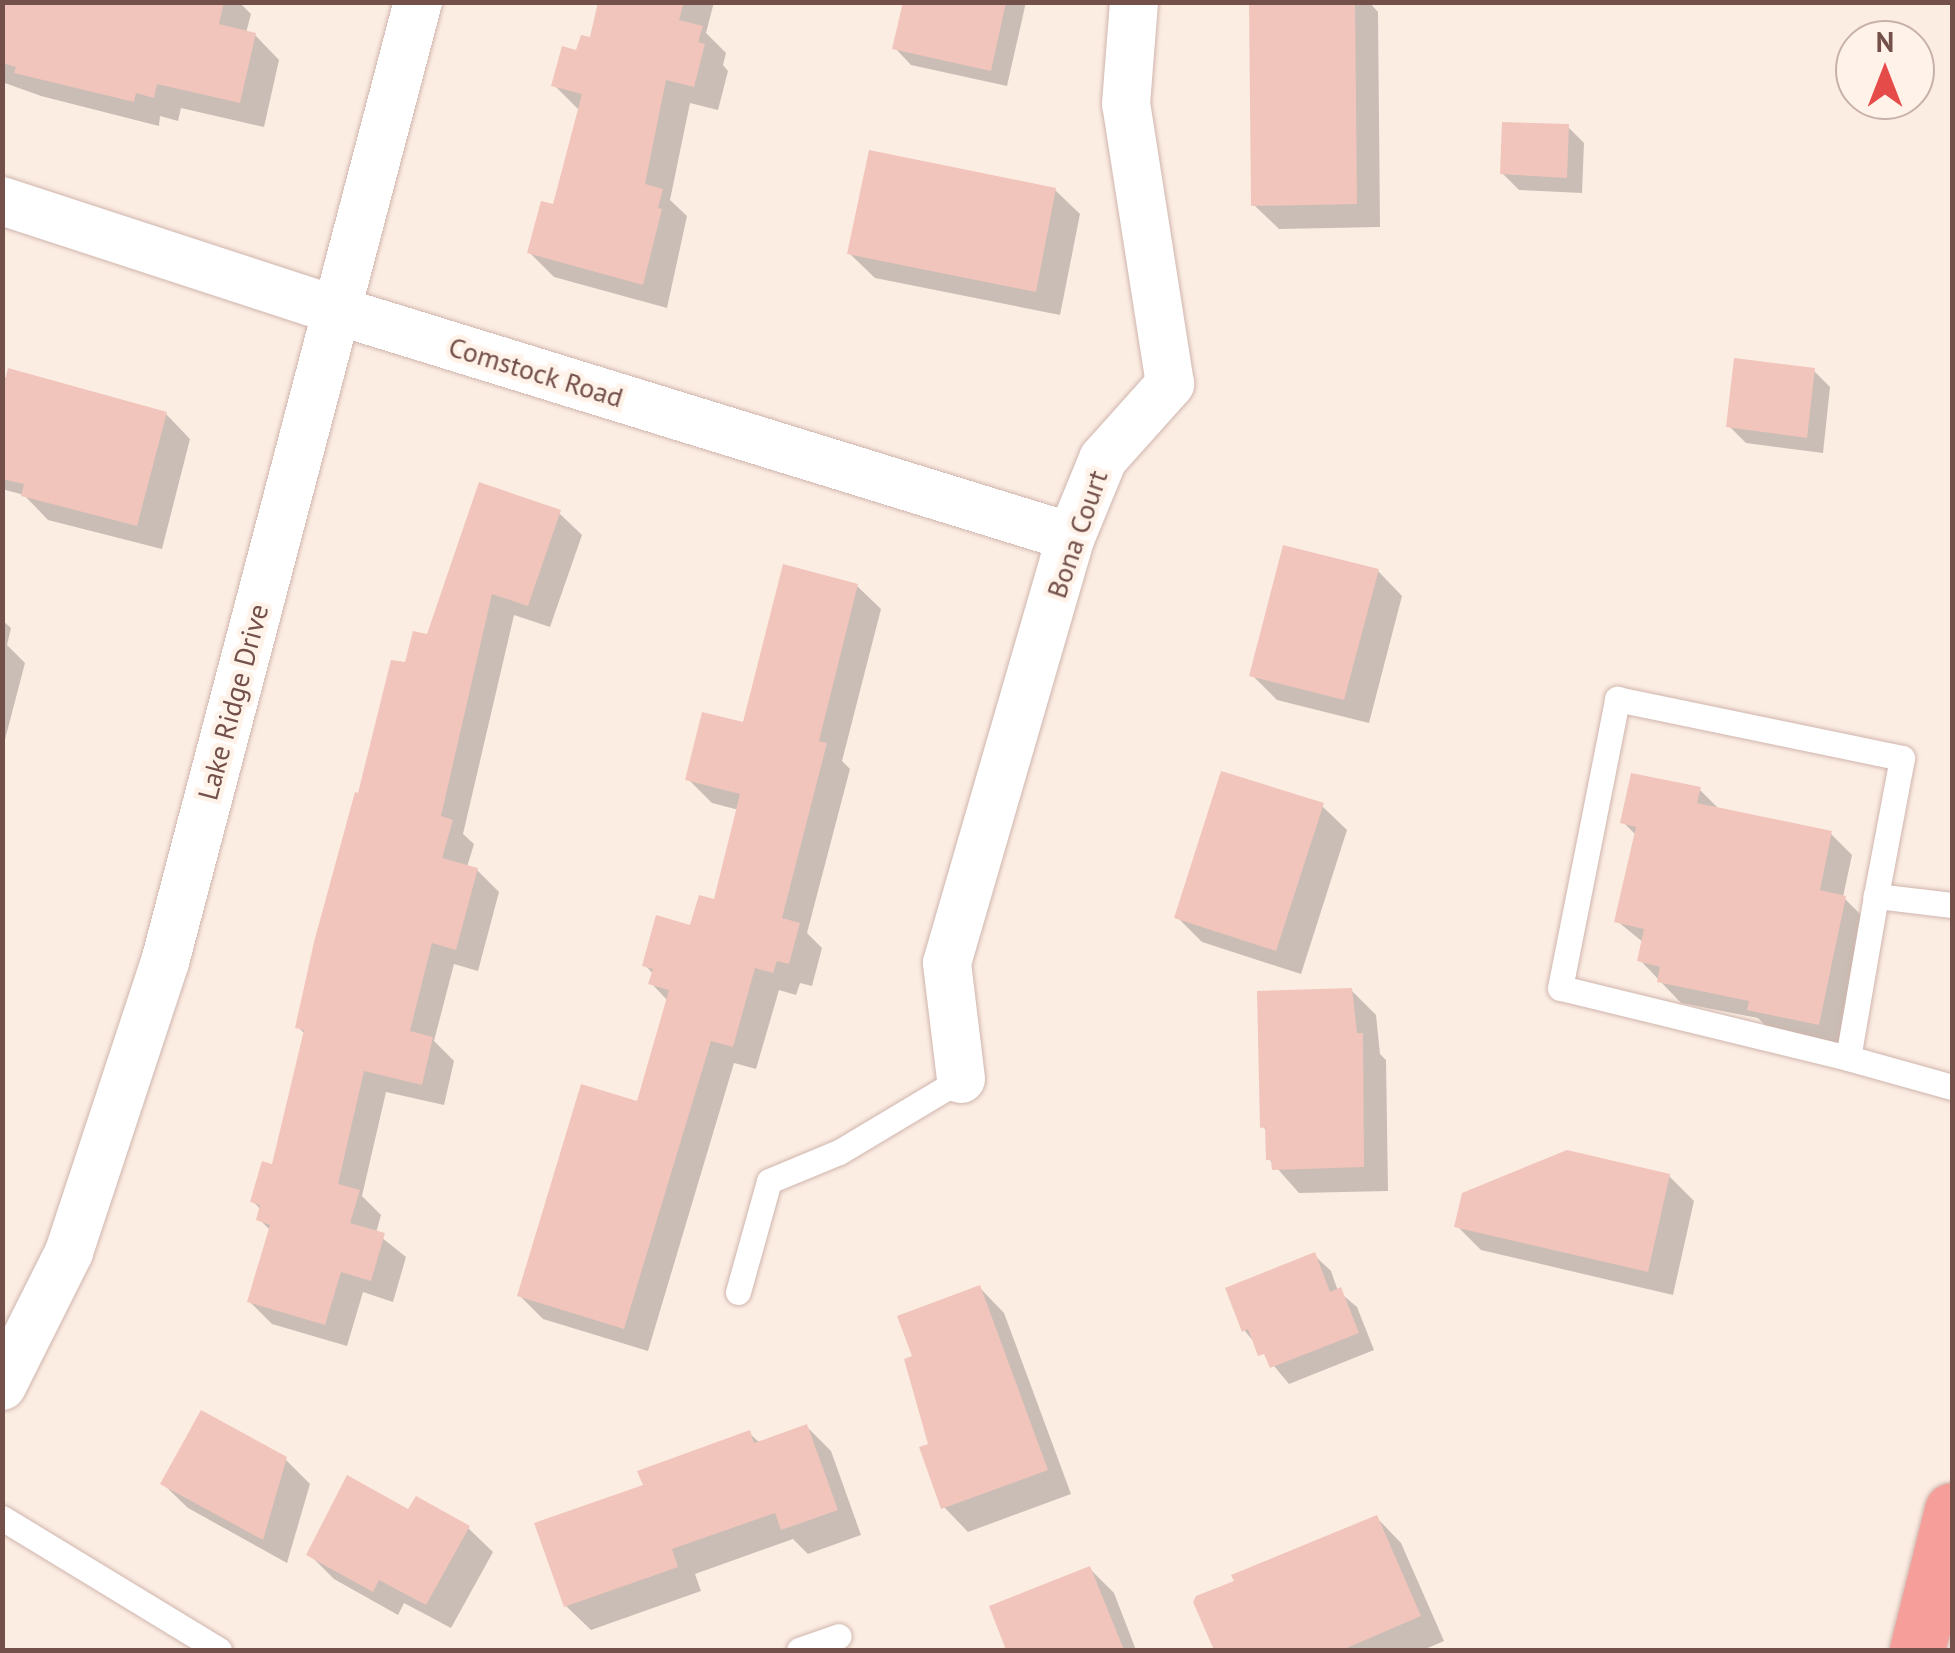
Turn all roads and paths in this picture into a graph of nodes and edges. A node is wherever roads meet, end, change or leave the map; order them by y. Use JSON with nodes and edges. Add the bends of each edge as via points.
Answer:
{"nodes":[{"id":1,"x":418,"y":2,"type":"edge"},
{"id":2,"x":1134,"y":2,"type":"edge"},
{"id":3,"x":2,"y":201,"type":"edge"},
{"id":4,"x":336,"y":310,"type":"junction"},
{"id":5,"x":1071,"y":538,"type":"junction"},
{"id":6,"x":1876,"y":896,"type":"junction"},
{"id":7,"x":1952,"y":904,"type":"edge"},
{"id":8,"x":1848,"y":1058,"type":"junction"},
{"id":9,"x":960,"y":1079,"type":"joint"},
{"id":10,"x":1952,"y":1086,"type":"edge"},
{"id":11,"x":738,"y":1292,"type":"dead end"},
{"id":12,"x":2,"y":1386,"type":"edge"},
{"id":13,"x":1952,"y":1510,"type":"edge"},
{"id":14,"x":2,"y":1518,"type":"edge"},
{"id":15,"x":839,"y":1636,"type":"dead end"},
{"id":16,"x":219,"y":1650,"type":"edge"},
{"id":17,"x":799,"y":1650,"type":"edge"},
{"id":18,"x":1917,"y":1650,"type":"edge"}],
"edges":[{"from":1,"to":4,"type":"street","name":"Lake Ridge Drive"},
{"from":2,"to":5,"type":"street","name":"Bona Court","via":[[1126,104],[1170,384],[1103,459]]},
{"from":3,"to":4,"type":"street","name":"Comstock Road"},
{"from":4,"to":5,"type":"street","name":"Comstock Road"},
{"from":4,"to":12,"type":"street","name":"Lake Ridge Drive","via":[[166,962],[69,1252]]},
{"from":5,"to":9,"type":"street","name":"Bona Court","via":[[946,964]]},
{"from":6,"to":7,"type":"lane"},
{"from":6,"to":8,"type":"lane"},
{"from":6,"to":8,"type":"lane","via":[[1902,758],[1618,699],[1560,988]]},
{"from":8,"to":10,"type":"lane"},
{"from":9,"to":11,"type":"lane","via":[[839,1152],[769,1181]]},
{"from":13,"to":18,"type":"highway"},
{"from":14,"to":16,"type":"lane"},
{"from":15,"to":17,"type":"lane"}]}
